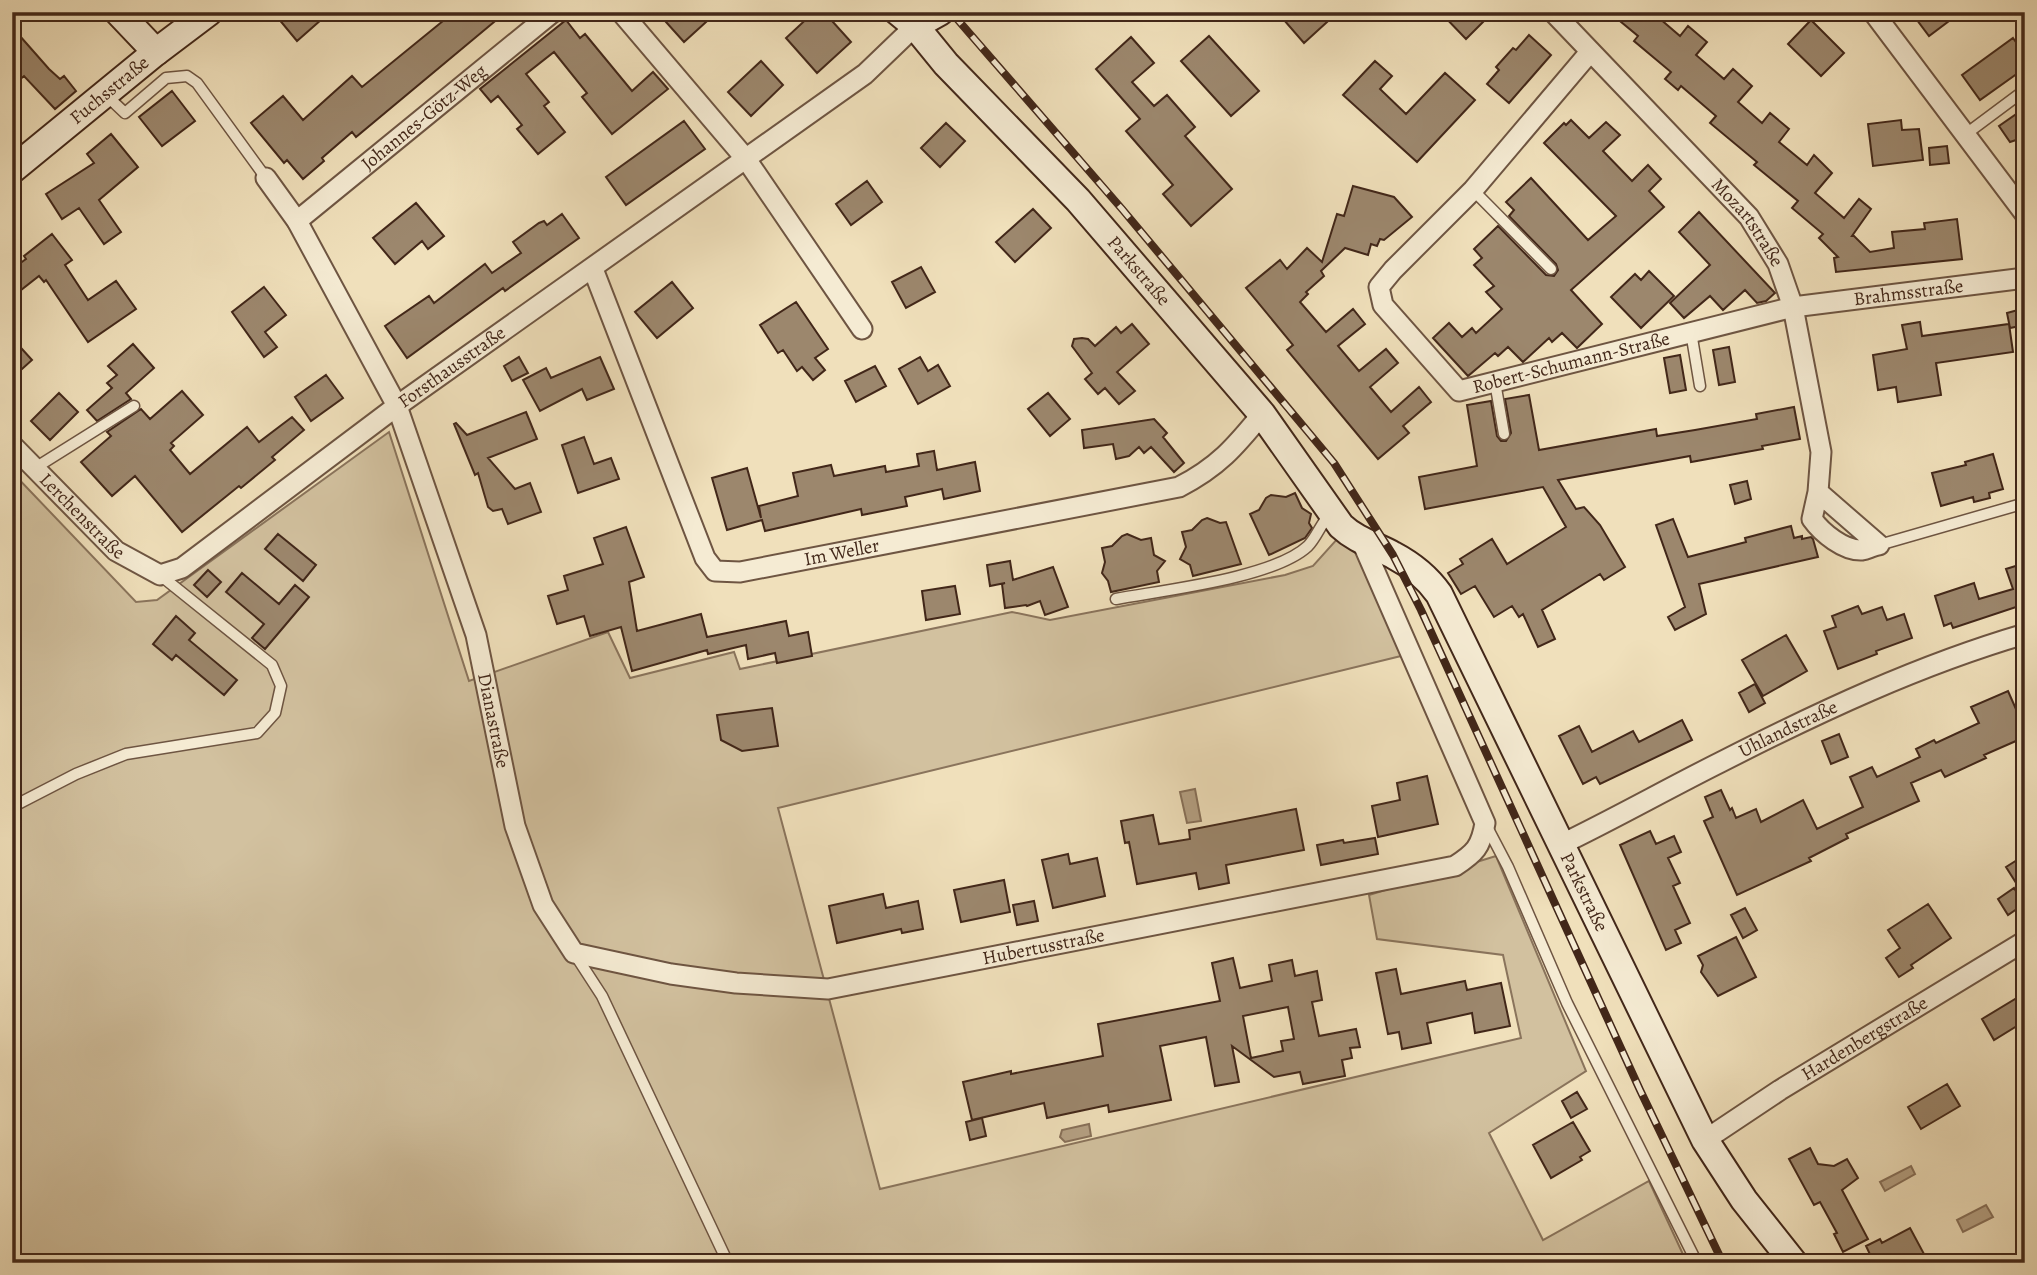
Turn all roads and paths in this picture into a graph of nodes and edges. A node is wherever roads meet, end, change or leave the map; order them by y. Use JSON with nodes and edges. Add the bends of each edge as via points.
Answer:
{"nodes":[{"id":1,"x":118,"y":12,"type":"edge"},
{"id":2,"x":209,"y":12,"type":"edge"},
{"id":3,"x":553,"y":12,"type":"edge"},
{"id":4,"x":621,"y":12,"type":"edge"},
{"id":5,"x":940,"y":12,"type":"edge"},
{"id":6,"x":1553,"y":12,"type":"edge"},
{"id":7,"x":1873,"y":12,"type":"edge"},
{"id":8,"x":906,"y":19,"type":"edge"},
{"id":9,"x":156,"y":52,"type":"junction"},
{"id":10,"x":1590,"y":52,"type":"junction"},
{"id":11,"x":2025,"y":90,"type":"edge"},
{"id":12,"x":104,"y":94,"type":"junction"},
{"id":13,"x":1966,"y":134,"type":"junction"},
{"id":14,"x":746,"y":159,"type":"junction"},
{"id":15,"x":12,"y":170,"type":"edge"},
{"id":16,"x":265,"y":178,"type":"joint"},
{"id":17,"x":1473,"y":190,"type":"junction"},
{"id":18,"x":2025,"y":214,"type":"edge"},
{"id":19,"x":297,"y":220,"type":"junction"},
{"id":20,"x":593,"y":269,"type":"junction"},
{"id":21,"x":1551,"y":269,"type":"dead end"},
{"id":22,"x":2025,"y":278,"type":"edge"},
{"id":23,"x":1793,"y":307,"type":"junction"},
{"id":24,"x":862,"y":329,"type":"dead end"},
{"id":25,"x":1691,"y":332,"type":"junction"},
{"id":26,"x":1495,"y":382,"type":"junction"},
{"id":27,"x":1700,"y":386,"type":"dead end"},
{"id":28,"x":134,"y":406,"type":"dead end"},
{"id":29,"x":397,"y":406,"type":"junction"},
{"id":30,"x":1262,"y":414,"type":"junction"},
{"id":31,"x":1504,"y":434,"type":"dead end"},
{"id":32,"x":12,"y":444,"type":"edge"},
{"id":33,"x":35,"y":467,"type":"junction"},
{"id":34,"x":1818,"y":492,"type":"junction"},
{"id":35,"x":2025,"y":503,"type":"edge"},
{"id":36,"x":1331,"y":512,"type":"junction"},
{"id":37,"x":1362,"y":541,"type":"junction"},
{"id":38,"x":1879,"y":545,"type":"junction"},
{"id":39,"x":160,"y":575,"type":"junction"},
{"id":40,"x":1116,"y":599,"type":"dead end"},
{"id":41,"x":2025,"y":634,"type":"edge"},
{"id":42,"x":12,"y":807,"type":"edge"},
{"id":43,"x":1485,"y":823,"type":"junction"},
{"id":44,"x":1560,"y":845,"type":"junction"},
{"id":45,"x":2025,"y":941,"type":"edge"},
{"id":46,"x":574,"y":953,"type":"junction"},
{"id":47,"x":1705,"y":1140,"type":"junction"},
{"id":48,"x":728,"y":1263,"type":"edge"},
{"id":49,"x":1697,"y":1263,"type":"edge"},
{"id":50,"x":1794,"y":1263,"type":"edge"}],
"edges":[{"from":1,"to":9,"type":"street"},
{"from":2,"to":9,"type":"street","name":"Fuchsstraße"},
{"from":3,"to":19,"type":"street","name":"Johannes-Götz-Weg"},
{"from":4,"to":14,"type":"street"},
{"from":5,"to":8,"type":"street","name":"Forsthausstraße"},
{"from":6,"to":10,"type":"street","name":"Mozartstraße"},
{"from":7,"to":13,"type":"street"},
{"from":8,"to":14,"type":"street","name":"Forsthausstraße","via":[[865,74]]},
{"from":8,"to":30,"type":"street","name":"Parkstraße","via":[[1078,200]]},
{"from":9,"to":12,"type":"street","name":"Fuchsstraße"},
{"from":10,"to":17,"type":"street","name":"Robert-Schumann-Straße"},
{"from":10,"to":23,"type":"street","name":"Mozartstraße","via":[[1749,217],[1778,264]]},
{"from":11,"to":13,"type":"lane"},
{"from":12,"to":15,"type":"street","name":"Fuchsstraße"},
{"from":12,"to":16,"type":"lane","via":[[125,113],[166,78],[187,76],[197,83]]},
{"from":13,"to":18,"type":"street"},
{"from":14,"to":20,"type":"street","name":"Forsthausstraße"},
{"from":14,"to":24,"type":"street"},
{"from":16,"to":19,"type":"street","name":"Dianastraße"},
{"from":17,"to":21,"type":"lane"},
{"from":17,"to":26,"type":"street","name":"Robert-Schumann-Straße","via":[[1379,287],[1383,305],[1459,391]]},
{"from":19,"to":29,"type":"street","name":"Dianastraße"},
{"from":20,"to":29,"type":"street","name":"Forsthausstraße"},
{"from":20,"to":30,"type":"street","name":"Im Weller","via":[[705,558],[715,572],[740,572],[1179,487],[1230,452]]},
{"from":22,"to":23,"type":"street","name":"Brahmsstraße"},
{"from":23,"to":25,"type":"street","name":"Robert-Schumann-Straße"},
{"from":23,"to":34,"type":"street","name":"Mozartstraße","via":[[1821,452]]},
{"from":25,"to":26,"type":"street","name":"Robert-Schumann-Straße"},
{"from":25,"to":27,"type":"lane"},
{"from":26,"to":31,"type":"lane"},
{"from":28,"to":33,"type":"lane"},
{"from":29,"to":39,"type":"street","name":"Forsthausstraße","via":[[182,568]]},
{"from":29,"to":46,"type":"street","name":"Dianastraße","via":[[477,635],[515,826],[543,905]]},
{"from":30,"to":36,"type":"street","name":"Parkstraße"},
{"from":32,"to":33,"type":"street","name":"Lerchenstraße"},
{"from":33,"to":39,"type":"street","name":"Lerchenstraße","via":[[116,551]]},
{"from":34,"to":38,"type":"street"},
{"from":34,"to":38,"type":"street","name":"Mozartstraße","via":[[1812,519],[1817,527],[1850,549]]},
{"from":35,"to":38,"type":"lane"},
{"from":36,"to":37,"type":"street","name":"Parkstraße"},
{"from":36,"to":40,"type":"lane","via":[[1310,545],[1292,558],[1245,575]]},
{"from":37,"to":43,"type":"street","name":"Parkstraße"},
{"from":37,"to":44,"type":"street","name":"Parkstraße","via":[[1423,575],[1439,594]]},
{"from":39,"to":42,"type":"lane","via":[[272,665],[281,686],[275,713],[257,733],[126,754]]},
{"from":41,"to":44,"type":"street","name":"Uhlandstraße","via":[[1853,698]]},
{"from":43,"to":46,"type":"street","name":"Hubertusstraße","via":[[1482,840],[1472,855],[1455,866],[828,989],[671,974]]},
{"from":43,"to":49,"type":"lane","via":[[1567,1003]]},
{"from":44,"to":47,"type":"street","name":"Parkstraße"},
{"from":45,"to":47,"type":"street","name":"Hardenbergstraße"},
{"from":46,"to":48,"type":"lane","name":"Dianastraße","via":[[602,996]]},
{"from":47,"to":50,"type":"street","name":"Parkstraße","via":[[1744,1200]]}]}
